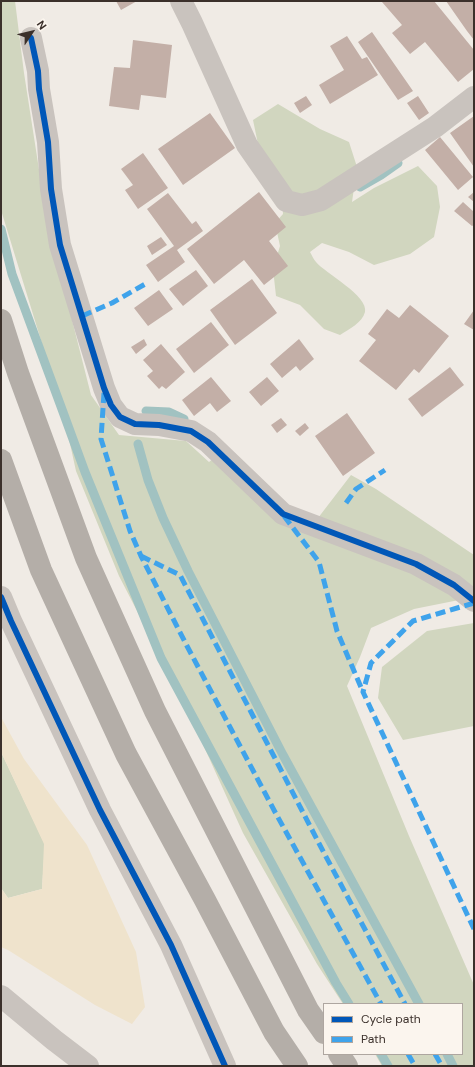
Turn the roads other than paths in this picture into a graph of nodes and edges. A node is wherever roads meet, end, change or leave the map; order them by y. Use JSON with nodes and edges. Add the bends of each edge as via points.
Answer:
{"nodes":[{"id":1,"x":181,"y":1,"type":"edge"},
{"id":2,"x":31,"y":38,"type":"dead end"},
{"id":3,"x":474,"y":97,"type":"edge"},
{"id":4,"x":1,"y":320,"type":"edge"},
{"id":5,"x":1,"y":460,"type":"edge"},
{"id":6,"x":1,"y":597,"type":"edge"},
{"id":7,"x":474,"y":601,"type":"edge"},
{"id":8,"x":1,"y":996,"type":"edge"},
{"id":9,"x":323,"y":1032,"type":"edge"},
{"id":10,"x":340,"y":1055,"type":"edge"},
{"id":11,"x":88,"y":1066,"type":"edge"},
{"id":12,"x":225,"y":1066,"type":"edge"},
{"id":13,"x":297,"y":1066,"type":"edge"},
{"id":14,"x":347,"y":1066,"type":"edge"}],
"edges":[{"from":1,"to":3,"type":"street","via":[[247,145],[286,201],[302,205],[321,200],[435,127]]},
{"from":2,"to":7,"type":"street","via":[[48,142],[51,189],[60,245],[104,388],[120,418],[135,424],[159,424],[191,431],[208,442],[283,514],[416,564],[454,585]]},
{"from":4,"to":9,"type":"highway","via":[[86,558],[159,718],[308,1010]]},
{"from":5,"to":13,"type":"highway","via":[[41,570],[126,754],[274,1032]]},
{"from":6,"to":12,"type":"street","via":[[100,810],[171,945]]},
{"from":8,"to":11,"type":"street"},
{"from":10,"to":14,"type":"highway"}]}
